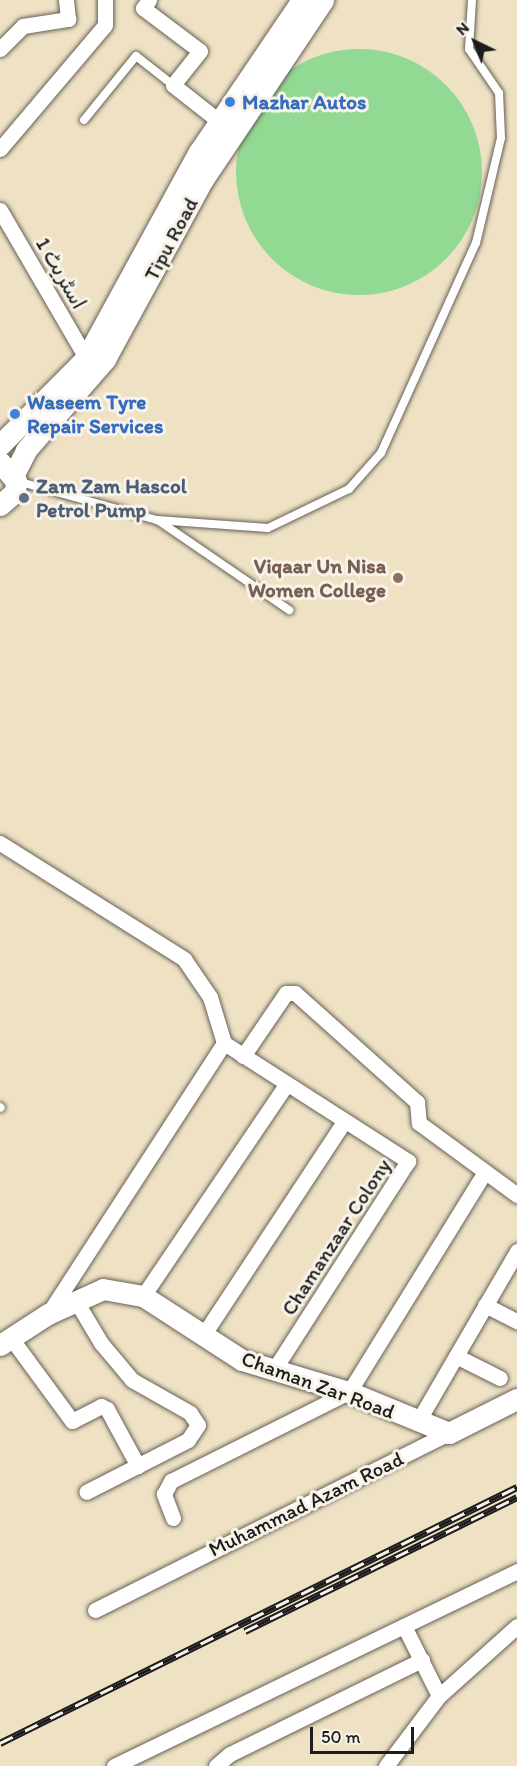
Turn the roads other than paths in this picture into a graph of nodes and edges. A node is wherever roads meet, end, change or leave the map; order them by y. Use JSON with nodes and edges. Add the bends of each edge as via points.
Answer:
{"nodes":[{"id":1,"x":66,"y":0,"type":"edge"},
{"id":2,"x":105,"y":0,"type":"edge"},
{"id":3,"x":149,"y":0,"type":"edge"},
{"id":4,"x":302,"y":0,"type":"edge"},
{"id":5,"x":323,"y":0,"type":"edge"},
{"id":6,"x":472,"y":0,"type":"edge"},
{"id":7,"x":0,"y":49,"type":"edge"},
{"id":8,"x":173,"y":85,"type":"junction"},
{"id":9,"x":84,"y":120,"type":"dead end"},
{"id":10,"x":220,"y":122,"type":"junction"},
{"id":11,"x":0,"y":149,"type":"edge"},
{"id":12,"x":0,"y":210,"type":"edge"},
{"id":13,"x":86,"y":358,"type":"junction"},
{"id":14,"x":0,"y":445,"type":"edge"},
{"id":15,"x":10,"y":472,"type":"edge"},
{"id":16,"x":2,"y":505,"type":"edge"},
{"id":17,"x":157,"y":520,"type":"junction"},
{"id":18,"x":289,"y":610,"type":"dead end"},
{"id":19,"x":0,"y":843,"type":"edge"},
{"id":20,"x":224,"y":1043,"type":"junction"},
{"id":21,"x":243,"y":1056,"type":"junction"},
{"id":22,"x":285,"y":1086,"type":"junction"},
{"id":23,"x":344,"y":1122,"type":"junction"},
{"id":24,"x":483,"y":1175,"type":"junction"},
{"id":25,"x":517,"y":1195,"type":"edge"},
{"id":26,"x":517,"y":1251,"type":"edge"},
{"id":27,"x":143,"y":1296,"type":"junction"},
{"id":28,"x":76,"y":1301,"type":"junction"},
{"id":29,"x":485,"y":1305,"type":"junction"},
{"id":30,"x":48,"y":1314,"type":"junction"},
{"id":31,"x":517,"y":1321,"type":"edge"},
{"id":32,"x":202,"y":1336,"type":"junction"},
{"id":33,"x":6,"y":1341,"type":"edge"},
{"id":34,"x":456,"y":1356,"type":"junction"},
{"id":35,"x":275,"y":1368,"type":"junction"},
{"id":36,"x":500,"y":1378,"type":"dead end"},
{"id":37,"x":349,"y":1392,"type":"junction"},
{"id":38,"x":517,"y":1400,"type":"edge"},
{"id":39,"x":417,"y":1423,"type":"junction"},
{"id":40,"x":449,"y":1433,"type":"junction"},
{"id":41,"x":138,"y":1466,"type":"junction"},
{"id":42,"x":86,"y":1492,"type":"dead end"},
{"id":43,"x":173,"y":1518,"type":"dead end"},
{"id":44,"x":517,"y":1571,"type":"edge"},
{"id":45,"x":95,"y":1610,"type":"dead end"},
{"id":46,"x":404,"y":1626,"type":"junction"},
{"id":47,"x":517,"y":1626,"type":"edge"},
{"id":48,"x":422,"y":1660,"type":"junction"},
{"id":49,"x":439,"y":1696,"type":"junction"},
{"id":50,"x":114,"y":1766,"type":"edge"},
{"id":51,"x":216,"y":1766,"type":"edge"},
{"id":52,"x":386,"y":1766,"type":"edge"}],
"edges":[{"from":1,"to":7,"type":"street","via":[[68,19],[23,26]]},
{"from":2,"to":11,"type":"street","via":[[105,25]]},
{"from":3,"to":8,"type":"street","via":[[143,8],[200,51]]},
{"from":4,"to":10,"type":"main road"},
{"from":5,"to":15,"type":"main road","name":"Tipu Road","via":[[202,181],[105,359]]},
{"from":6,"to":17,"type":"lane","via":[[470,50],[499,93],[501,138],[476,243],[381,453],[349,489],[268,528]]},
{"from":8,"to":9,"type":"lane","via":[[136,56]]},
{"from":8,"to":10,"type":"street"},
{"from":10,"to":13,"type":"main road"},
{"from":12,"to":13,"type":"street","name":"اسٹریٹ 1"},
{"from":13,"to":14,"type":"main road"},
{"from":15,"to":16,"type":"main road","name":"Tipu Road"},
{"from":15,"to":17,"type":"lane"},
{"from":17,"to":18,"type":"lane"},
{"from":19,"to":20,"type":"street","via":[[184,959],[210,997]]},
{"from":20,"to":21,"type":"street","name":"Chamanzaar Colony"},
{"from":20,"to":30,"type":"street"},
{"from":21,"to":22,"type":"street","name":"Chamanzaar Colony"},
{"from":21,"to":24,"type":"street","via":[[286,993],[295,993],[417,1102],[419,1123]]},
{"from":22,"to":23,"type":"street","name":"Chamanzaar Colony"},
{"from":22,"to":27,"type":"street"},
{"from":23,"to":32,"type":"street"},
{"from":23,"to":35,"type":"street","name":"Chamanzaar Colony","via":[[409,1164]]},
{"from":24,"to":25,"type":"street"},
{"from":24,"to":37,"type":"street"},
{"from":26,"to":29,"type":"street"},
{"from":27,"to":28,"type":"main road","name":"Chaman Zar Road","via":[[103,1289]]},
{"from":27,"to":32,"type":"main road","name":"Chaman Zar Road"},
{"from":28,"to":30,"type":"main road","name":"Chaman Zar Road"},
{"from":28,"to":41,"type":"street","via":[[101,1343],[132,1380],[196,1417],[188,1440]]},
{"from":29,"to":31,"type":"street"},
{"from":29,"to":34,"type":"street"},
{"from":30,"to":33,"type":"main road","name":"Chaman Zar Road"},
{"from":32,"to":35,"type":"main road","name":"Chaman Zar Road","via":[[242,1360]]},
{"from":33,"to":41,"type":"street","via":[[72,1421],[101,1406],[107,1409]]},
{"from":34,"to":36,"type":"street"},
{"from":34,"to":39,"type":"street"},
{"from":35,"to":37,"type":"main road","name":"Chaman Zar Road"},
{"from":37,"to":39,"type":"main road","name":"Chaman Zar Road"},
{"from":37,"to":43,"type":"street","via":[[171,1481],[164,1494]]},
{"from":38,"to":40,"type":"main road","name":"Muhammad Azam Road"},
{"from":39,"to":40,"type":"main road","name":"Chaman Zar Road"},
{"from":40,"to":45,"type":"street","name":"Muhammad Azam Road"},
{"from":41,"to":42,"type":"street"},
{"from":44,"to":46,"type":"street"},
{"from":46,"to":48,"type":"street"},
{"from":46,"to":50,"type":"street"},
{"from":47,"to":49,"type":"street"},
{"from":48,"to":49,"type":"street"},
{"from":48,"to":51,"type":"street","via":[[230,1754]]},
{"from":49,"to":52,"type":"street"}]}
